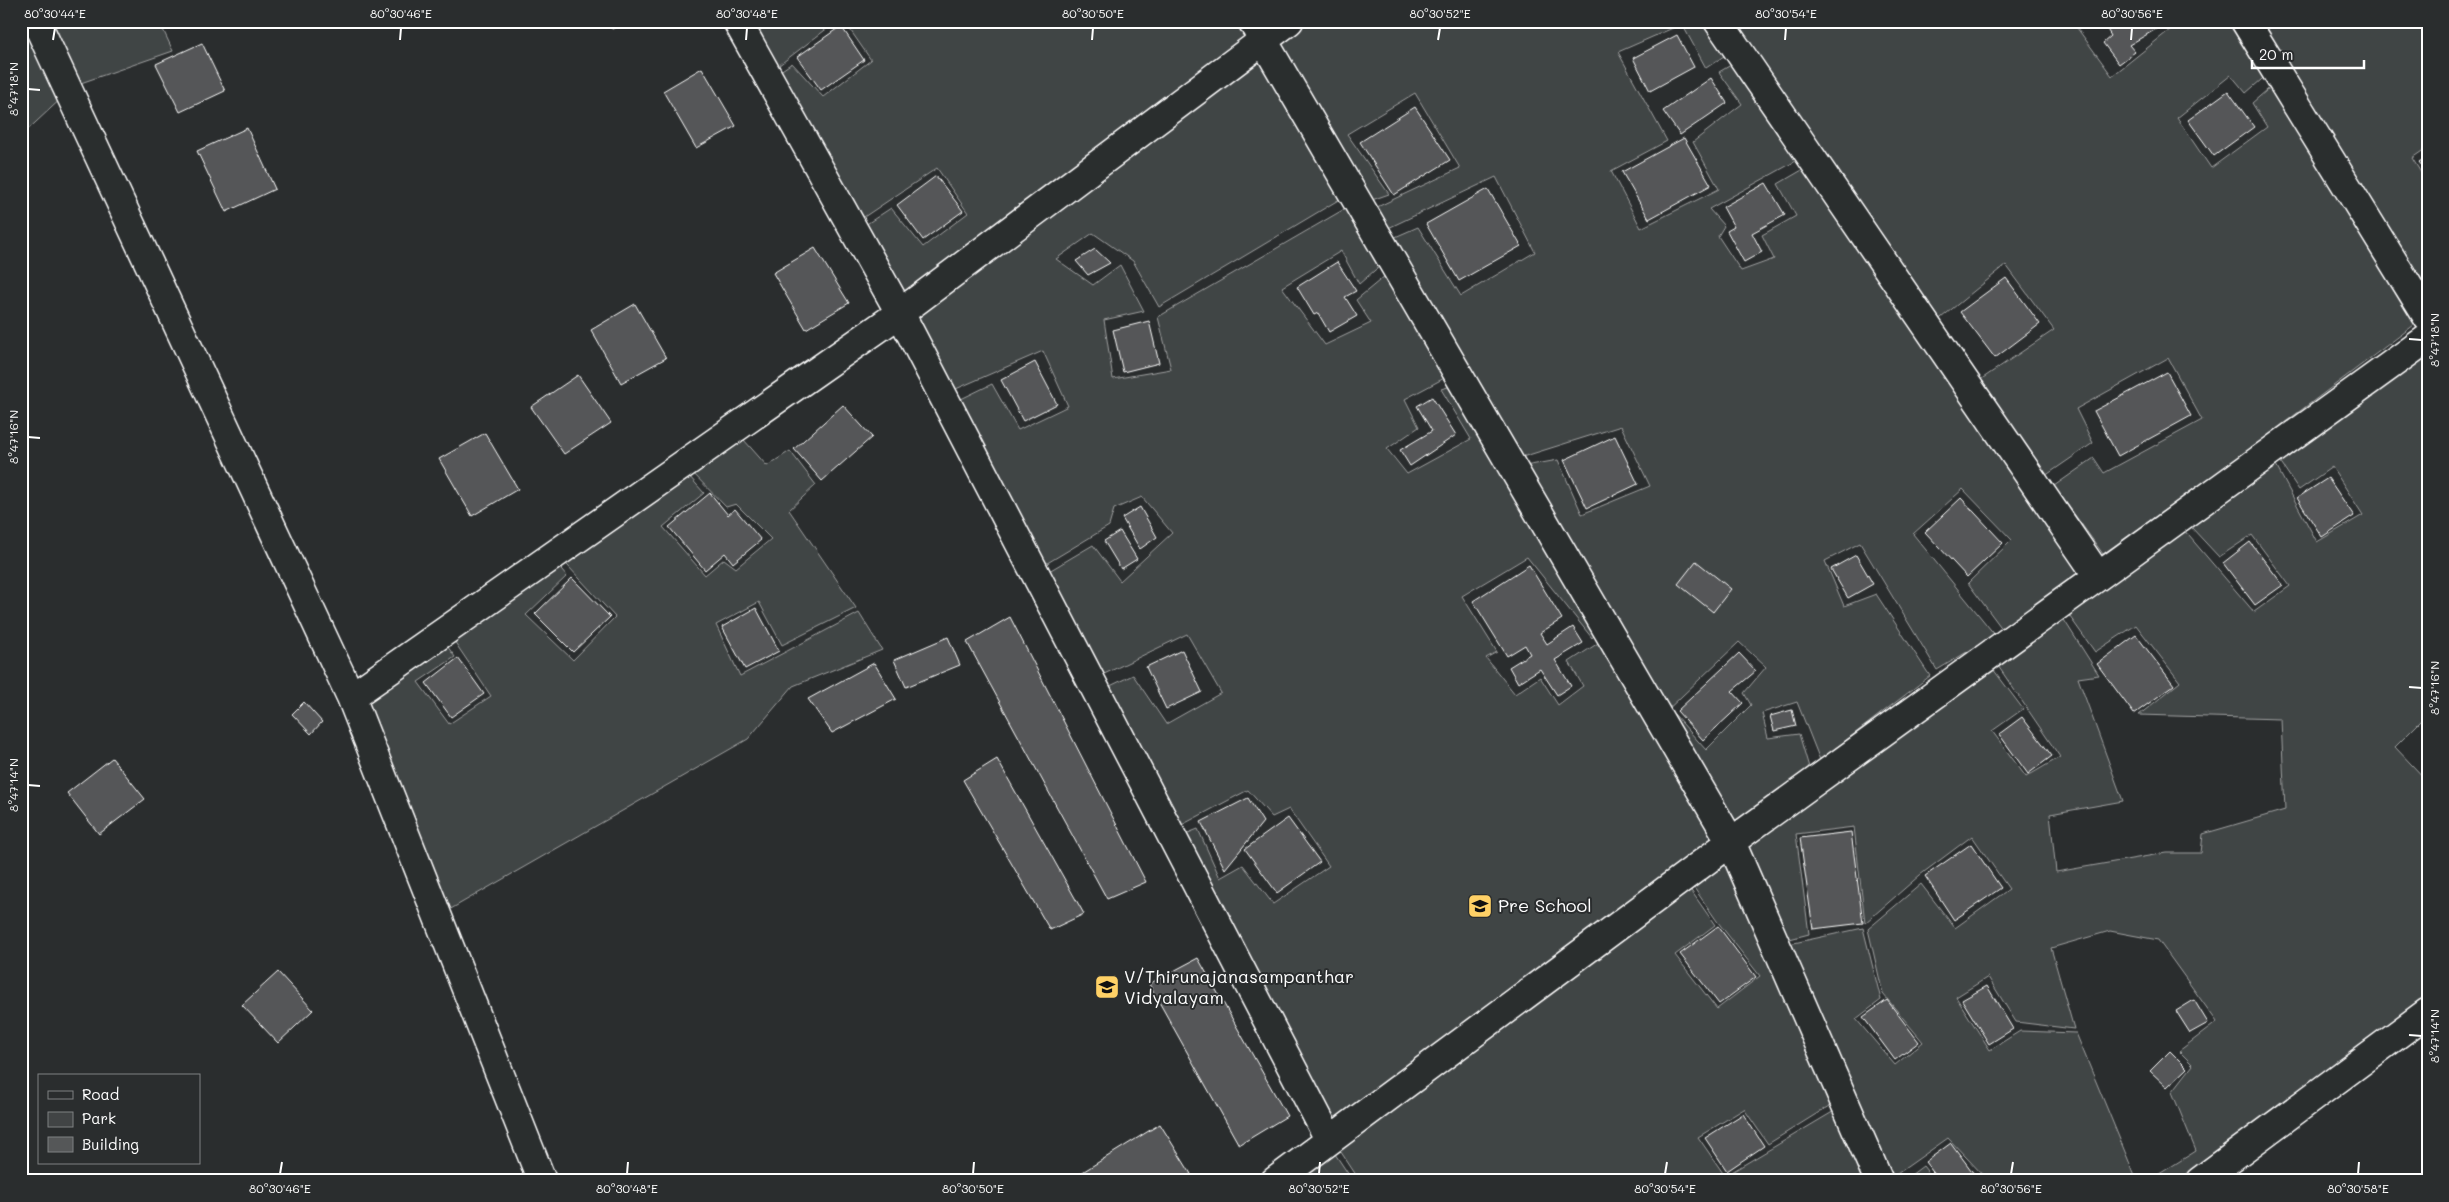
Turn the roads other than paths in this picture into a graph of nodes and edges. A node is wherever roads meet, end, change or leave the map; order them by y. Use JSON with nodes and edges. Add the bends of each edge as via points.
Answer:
{"nodes":[{"id":1,"x":36,"y":21,"type":"edge"},
{"id":2,"x":737,"y":21,"type":"edge"},
{"id":3,"x":1289,"y":21,"type":"edge"},
{"id":4,"x":1718,"y":21,"type":"edge"},
{"id":5,"x":2245,"y":21,"type":"edge"},
{"id":6,"x":1258,"y":30,"type":"edge"},
{"id":7,"x":900,"y":313,"type":"junction"},
{"id":8,"x":2428,"y":318,"type":"edge"},
{"id":9,"x":2428,"y":338,"type":"edge"},
{"id":10,"x":2098,"y":576,"type":"junction"},
{"id":11,"x":351,"y":697,"type":"junction"},
{"id":12,"x":1731,"y":842,"type":"junction"},
{"id":13,"x":2428,"y":1012,"type":"edge"},
{"id":14,"x":1329,"y":1139,"type":"junction"},
{"id":15,"x":542,"y":1181,"type":"edge"},
{"id":16,"x":1275,"y":1181,"type":"edge"},
{"id":17,"x":1879,"y":1181,"type":"edge"},
{"id":18,"x":2200,"y":1181,"type":"edge"}],
"edges":[{"from":1,"to":11,"type":"street"},
{"from":2,"to":7,"type":"street"},
{"from":3,"to":6,"type":"street"},
{"from":4,"to":10,"type":"street"},
{"from":5,"to":8,"type":"street"},
{"from":6,"to":7,"type":"street"},
{"from":6,"to":12,"type":"street"},
{"from":7,"to":11,"type":"street"},
{"from":7,"to":14,"type":"street"},
{"from":9,"to":10,"type":"street"},
{"from":10,"to":12,"type":"street"},
{"from":11,"to":15,"type":"street"},
{"from":12,"to":14,"type":"street"},
{"from":12,"to":17,"type":"street"},
{"from":13,"to":18,"type":"street"},
{"from":14,"to":16,"type":"street"}]}
